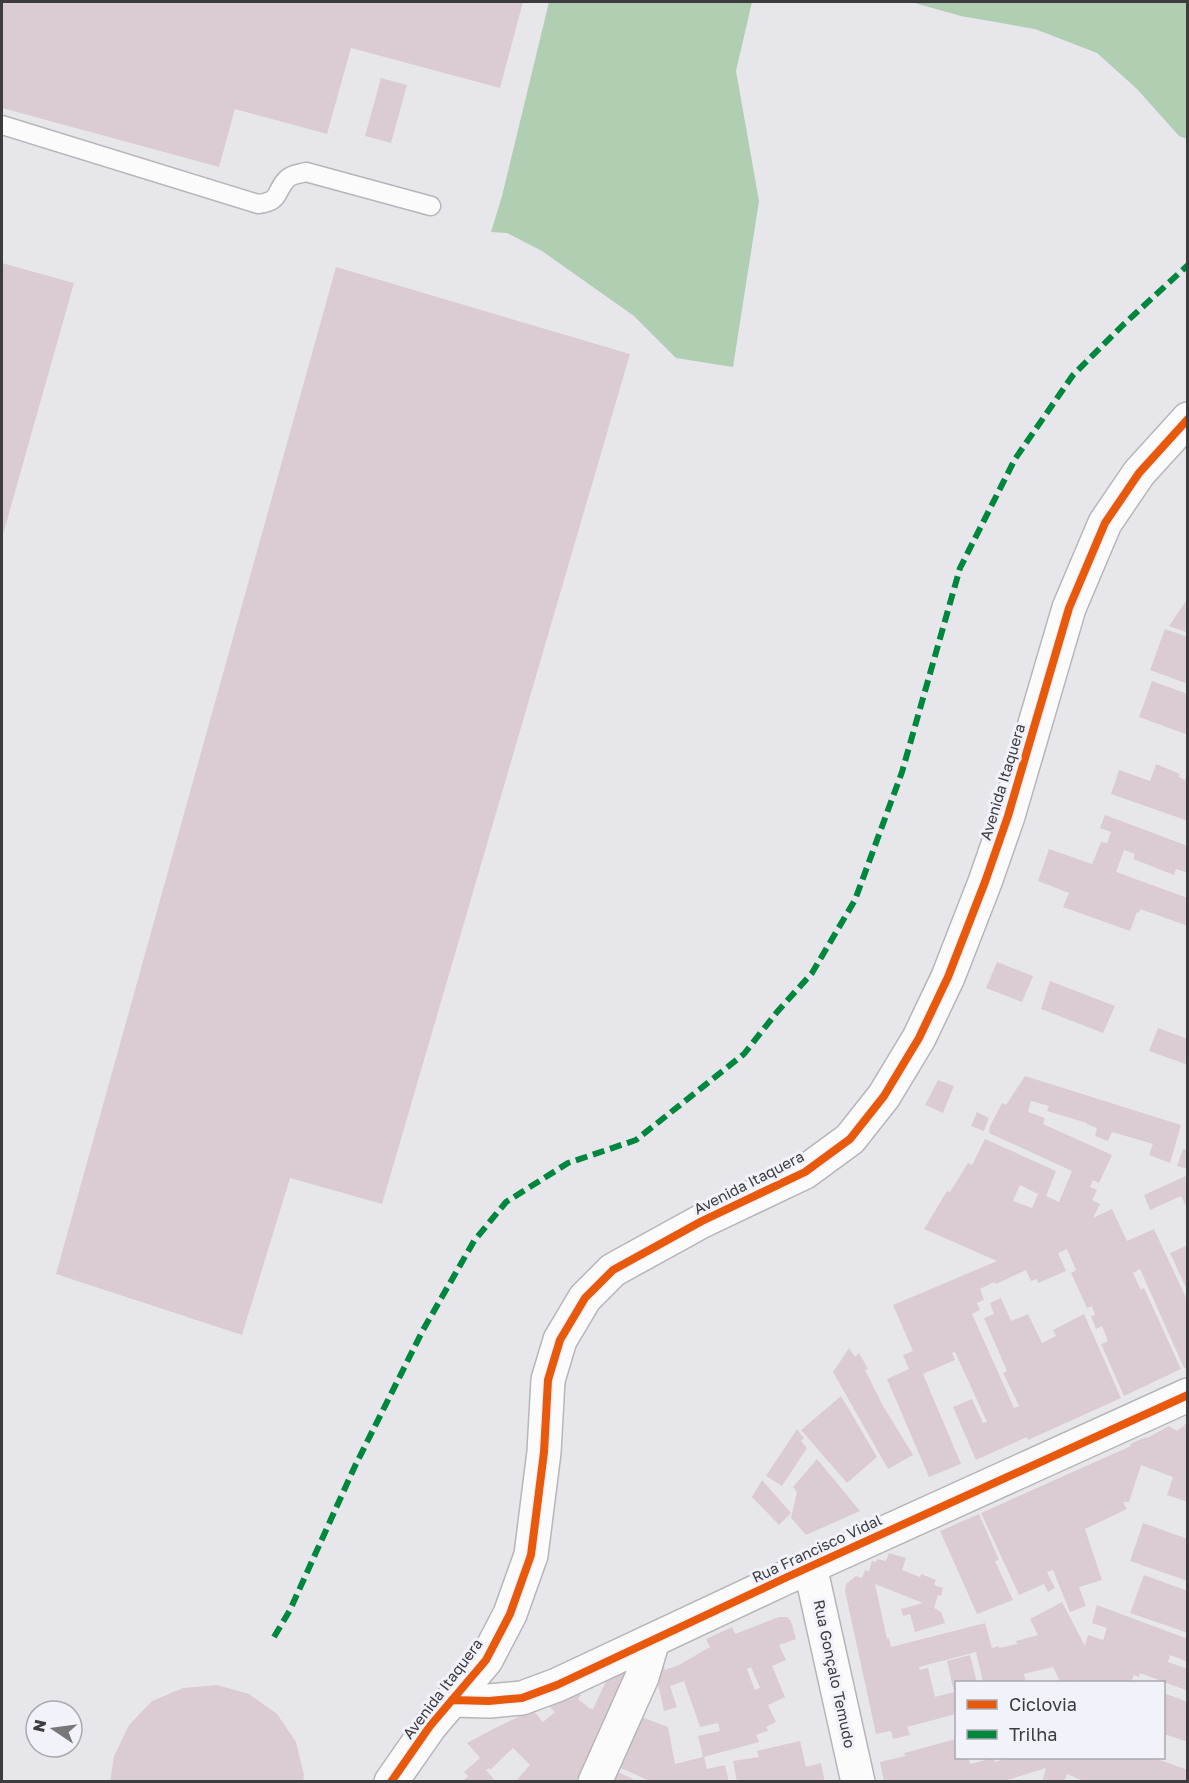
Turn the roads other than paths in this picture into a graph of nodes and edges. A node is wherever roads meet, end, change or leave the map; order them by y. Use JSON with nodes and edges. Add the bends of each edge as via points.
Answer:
{"nodes":[{"id":1,"x":2,"y":125,"type":"edge"},
{"id":2,"x":431,"y":206,"type":"dead end"},
{"id":3,"x":1188,"y":419,"type":"edge"},
{"id":4,"x":1188,"y":1395,"type":"edge"},
{"id":5,"x":810,"y":1566,"type":"junction"},
{"id":6,"x":653,"y":1640,"type":"junction"},
{"id":7,"x":452,"y":1700,"type":"junction"},
{"id":8,"x":391,"y":1782,"type":"edge"},
{"id":9,"x":595,"y":1782,"type":"edge"},
{"id":10,"x":858,"y":1782,"type":"edge"}],
"edges":[{"from":1,"to":2,"type":"lane","via":[[258,204],[276,199],[286,180],[306,172]]},
{"from":3,"to":7,"type":"street","name":"Avenida Itaquera","via":[[1139,473],[1105,523],[1069,608],[986,882],[919,1038],[884,1096],[850,1139],[805,1172],[702,1221],[613,1270],[585,1298],[560,1340],[548,1380],[531,1555],[510,1614],[486,1660]]},
{"from":4,"to":5,"type":"street","name":"Rua Francisco Vidal"},
{"from":5,"to":6,"type":"street","name":"Rua Francisco Vidal"},
{"from":5,"to":10,"type":"street","name":"Rua Gonçalo Temudo"},
{"from":6,"to":7,"type":"street","name":"Rua Francisco Vidal","via":[[522,1698]]},
{"from":6,"to":9,"type":"street","via":[[642,1677]]},
{"from":7,"to":8,"type":"street","name":"Avenida Itaquera"}]}
